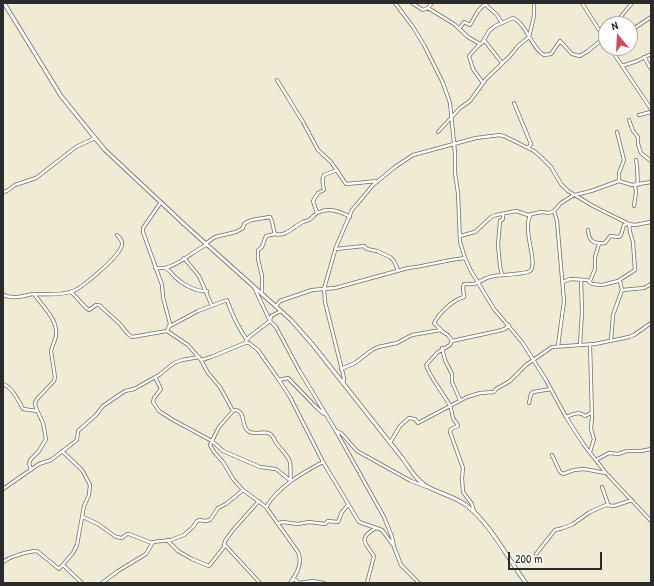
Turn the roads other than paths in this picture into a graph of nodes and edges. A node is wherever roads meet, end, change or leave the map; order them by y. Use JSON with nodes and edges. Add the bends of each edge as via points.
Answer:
{"nodes":[{"id":1,"x":4,"y":3,"type":"edge"},
{"id":2,"x":412,"y":3,"type":"edge"},
{"id":3,"x":432,"y":3,"type":"edge"},
{"id":4,"x":534,"y":3,"type":"edge"},
{"id":5,"x":582,"y":3,"type":"edge"},
{"id":6,"x":632,"y":3,"type":"edge"},
{"id":7,"x":397,"y":4,"type":"edge"},
{"id":8,"x":428,"y":8,"type":"junction"},
{"id":9,"x":621,"y":16,"type":"edge"},
{"id":10,"x":651,"y":18,"type":"edge"},
{"id":11,"x":502,"y":23,"type":"junction"},
{"id":12,"x":638,"y":26,"type":"edge"},
{"id":13,"x":459,"y":28,"type":"junction"},
{"id":14,"x":598,"y":28,"type":"edge"},
{"id":15,"x":529,"y":37,"type":"junction"},
{"id":16,"x":484,"y":40,"type":"junction"},
{"id":17,"x":598,"y":43,"type":"edge"},
{"id":18,"x":480,"y":44,"type":"junction"},
{"id":19,"x":651,"y":54,"type":"edge"},
{"id":20,"x":615,"y":56,"type":"edge"},
{"id":21,"x":644,"y":58,"type":"junction"},
{"id":22,"x":502,"y":63,"type":"junction"},
{"id":23,"x":622,"y":66,"type":"junction"},
{"id":24,"x":651,"y":69,"type":"edge"},
{"id":25,"x":277,"y":80,"type":"dead end"},
{"id":26,"x":482,"y":82,"type":"junction"},
{"id":27,"x":514,"y":103,"type":"dead end"},
{"id":28,"x":651,"y":110,"type":"edge"},
{"id":29,"x":639,"y":115,"type":"dead end"},
{"id":30,"x":452,"y":117,"type":"junction"},
{"id":31,"x":629,"y":120,"type":"dead end"},
{"id":32,"x":438,"y":132,"type":"dead end"},
{"id":33,"x":617,"y":132,"type":"dead end"},
{"id":34,"x":95,"y":138,"type":"junction"},
{"id":35,"x":454,"y":144,"type":"junction"},
{"id":36,"x":528,"y":148,"type":"junction"},
{"id":37,"x":636,"y":160,"type":"dead end"},
{"id":38,"x":651,"y":161,"type":"edge"},
{"id":39,"x":337,"y":170,"type":"junction"},
{"id":40,"x":378,"y":181,"type":"junction"},
{"id":41,"x":620,"y":181,"type":"junction"},
{"id":42,"x":651,"y":182,"type":"edge"},
{"id":43,"x":636,"y":185,"type":"junction"},
{"id":44,"x":3,"y":192,"type":"edge"},
{"id":45,"x":574,"y":195,"type":"junction"},
{"id":46,"x":162,"y":202,"type":"junction"},
{"id":47,"x":634,"y":206,"type":"dead end"},
{"id":48,"x":554,"y":211,"type":"junction"},
{"id":49,"x":317,"y":213,"type":"junction"},
{"id":50,"x":503,"y":214,"type":"junction"},
{"id":51,"x":531,"y":214,"type":"junction"},
{"id":52,"x":350,"y":217,"type":"junction"},
{"id":53,"x":651,"y":222,"type":"edge"},
{"id":54,"x":628,"y":224,"type":"junction"},
{"id":55,"x":588,"y":230,"type":"dead end"},
{"id":56,"x":275,"y":234,"type":"junction"},
{"id":57,"x":117,"y":235,"type":"dead end"},
{"id":58,"x":460,"y":236,"type":"junction"},
{"id":59,"x":206,"y":244,"type":"junction"},
{"id":60,"x":599,"y":244,"type":"junction"},
{"id":61,"x":336,"y":249,"type":"junction"},
{"id":62,"x":184,"y":258,"type":"junction"},
{"id":63,"x":464,"y":258,"type":"junction"},
{"id":64,"x":155,"y":268,"type":"junction"},
{"id":65,"x":165,"y":268,"type":"junction"},
{"id":66,"x":398,"y":270,"type":"junction"},
{"id":67,"x":502,"y":275,"type":"junction"},
{"id":68,"x":581,"y":280,"type":"junction"},
{"id":69,"x":590,"y":281,"type":"junction"},
{"id":70,"x":618,"y":281,"type":"junction"},
{"id":71,"x":478,"y":282,"type":"junction"},
{"id":72,"x":563,"y":282,"type":"junction"},
{"id":73,"x":651,"y":284,"type":"edge"},
{"id":74,"x":254,"y":287,"type":"junction"},
{"id":75,"x":324,"y":289,"type":"junction"},
{"id":76,"x":622,"y":290,"type":"junction"},
{"id":77,"x":207,"y":291,"type":"junction"},
{"id":78,"x":71,"y":292,"type":"junction"},
{"id":79,"x":34,"y":294,"type":"junction"},
{"id":80,"x":262,"y":294,"type":"junction"},
{"id":81,"x":3,"y":295,"type":"edge"},
{"id":82,"x":212,"y":306,"type":"junction"},
{"id":83,"x":276,"y":306,"type":"junction"},
{"id":84,"x":281,"y":311,"type":"junction"},
{"id":85,"x":270,"y":321,"type":"junction"},
{"id":86,"x":651,"y":323,"type":"edge"},
{"id":87,"x":509,"y":325,"type":"junction"},
{"id":88,"x":168,"y":327,"type":"junction"},
{"id":89,"x":441,"y":330,"type":"junction"},
{"id":90,"x":167,"y":331,"type":"junction"},
{"id":91,"x":246,"y":341,"type":"junction"},
{"id":92,"x":452,"y":341,"type":"junction"},
{"id":93,"x":612,"y":341,"type":"junction"},
{"id":94,"x":580,"y":345,"type":"junction"},
{"id":95,"x":590,"y":345,"type":"junction"},
{"id":96,"x":558,"y":346,"type":"junction"},
{"id":97,"x":442,"y":348,"type":"junction"},
{"id":98,"x":200,"y":359,"type":"junction"},
{"id":99,"x":534,"y":360,"type":"junction"},
{"id":100,"x":341,"y":369,"type":"junction"},
{"id":101,"x":155,"y":377,"type":"junction"},
{"id":102,"x":279,"y":380,"type":"junction"},
{"id":103,"x":3,"y":384,"type":"edge"},
{"id":104,"x":343,"y":384,"type":"junction"},
{"id":105,"x":551,"y":388,"type":"junction"},
{"id":106,"x":460,"y":400,"type":"junction"},
{"id":107,"x":529,"y":403,"type":"dead end"},
{"id":108,"x":450,"y":406,"type":"junction"},
{"id":109,"x":233,"y":410,"type":"junction"},
{"id":110,"x":37,"y":411,"type":"junction"},
{"id":111,"x":591,"y":413,"type":"junction"},
{"id":112,"x":325,"y":414,"type":"junction"},
{"id":113,"x":566,"y":417,"type":"junction"},
{"id":114,"x":336,"y":431,"type":"junction"},
{"id":115,"x":212,"y":441,"type":"junction"},
{"id":116,"x":390,"y":443,"type":"junction"},
{"id":117,"x":651,"y":449,"type":"edge"},
{"id":118,"x":62,"y":451,"type":"junction"},
{"id":119,"x":590,"y":452,"type":"junction"},
{"id":120,"x":552,"y":455,"type":"dead end"},
{"id":121,"x":596,"y":460,"type":"junction"},
{"id":122,"x":323,"y":462,"type":"junction"},
{"id":123,"x":31,"y":470,"type":"junction"},
{"id":124,"x":606,"y":473,"type":"junction"},
{"id":125,"x":291,"y":481,"type":"junction"},
{"id":126,"x":602,"y":487,"type":"dead end"},
{"id":127,"x":428,"y":488,"type":"junction"},
{"id":128,"x":3,"y":489,"type":"edge"},
{"id":129,"x":244,"y":490,"type":"junction"},
{"id":130,"x":632,"y":500,"type":"junction"},
{"id":131,"x":259,"y":501,"type":"junction"},
{"id":132,"x":608,"y":504,"type":"junction"},
{"id":133,"x":348,"y":505,"type":"junction"},
{"id":134,"x":266,"y":507,"type":"junction"},
{"id":135,"x":474,"y":512,"type":"junction"},
{"id":136,"x":83,"y":517,"type":"junction"},
{"id":137,"x":651,"y":521,"type":"edge"},
{"id":138,"x":279,"y":523,"type":"junction"},
{"id":139,"x":376,"y":528,"type":"junction"},
{"id":140,"x":167,"y":540,"type":"junction"},
{"id":141,"x":152,"y":543,"type":"junction"},
{"id":142,"x":224,"y":544,"type":"junction"},
{"id":143,"x":394,"y":547,"type":"junction"},
{"id":144,"x":536,"y":554,"type":"dead end"},
{"id":145,"x":3,"y":562,"type":"edge"},
{"id":146,"x":63,"y":565,"type":"junction"},
{"id":147,"x":293,"y":578,"type":"junction"},
{"id":148,"x":368,"y":582,"type":"edge"},
{"id":149,"x":82,"y":583,"type":"edge"},
{"id":150,"x":102,"y":583,"type":"edge"},
{"id":151,"x":260,"y":583,"type":"edge"},
{"id":152,"x":290,"y":583,"type":"edge"},
{"id":153,"x":324,"y":583,"type":"edge"},
{"id":154,"x":419,"y":583,"type":"edge"},
{"id":155,"x":526,"y":583,"type":"edge"}],
"edges":[{"from":1,"to":34,"type":"street","via":[[61,96]]},
{"from":2,"to":8,"type":"street","via":[[423,10]]},
{"from":3,"to":8,"type":"street"},
{"from":4,"to":15,"type":"street"},
{"from":5,"to":14,"type":"street"},
{"from":6,"to":9,"type":"street"},
{"from":7,"to":30,"type":"street","via":[[435,66],[445,89]]},
{"from":8,"to":13,"type":"street"},
{"from":10,"to":12,"type":"street"},
{"from":11,"to":13,"type":"street","via":[[485,4],[470,24],[464,22]]},
{"from":11,"to":15,"type":"street","via":[[516,18]]},
{"from":11,"to":16,"type":"street","via":[[489,31]]},
{"from":13,"to":18,"type":"street"},
{"from":15,"to":17,"type":"street","via":[[543,55],[551,54],[560,41],[572,54],[580,56]]},
{"from":15,"to":22,"type":"street"},
{"from":16,"to":18,"type":"street"},
{"from":16,"to":22,"type":"street"},
{"from":18,"to":26,"type":"street","via":[[469,57]]},
{"from":19,"to":21,"type":"street"},
{"from":20,"to":23,"type":"street"},
{"from":21,"to":23,"type":"street"},
{"from":21,"to":24,"type":"street"},
{"from":22,"to":26,"type":"street"},
{"from":23,"to":28,"type":"street"},
{"from":25,"to":39,"type":"street","via":[[318,150]]},
{"from":26,"to":30,"type":"street","via":[[470,101]]},
{"from":27,"to":36,"type":"street","via":[[531,144]]},
{"from":28,"to":29,"type":"street"},
{"from":30,"to":32,"type":"street"},
{"from":30,"to":35,"type":"street"},
{"from":31,"to":38,"type":"street","via":[[638,137],[641,153]]},
{"from":33,"to":41,"type":"street","via":[[624,160],[619,173]]},
{"from":34,"to":44,"type":"street","via":[[76,147],[36,178]]},
{"from":34,"to":46,"type":"street"},
{"from":35,"to":36,"type":"street","via":[[500,135]]},
{"from":35,"to":40,"type":"street","via":[[413,155]]},
{"from":35,"to":58,"type":"street"},
{"from":36,"to":45,"type":"street","via":[[551,167],[564,187]]},
{"from":37,"to":43,"type":"street"},
{"from":39,"to":40,"type":"street","via":[[346,184]]},
{"from":39,"to":49,"type":"street","via":[[323,177],[324,190],[318,193],[313,201]]},
{"from":40,"to":52,"type":"street","via":[[352,210]]},
{"from":41,"to":43,"type":"street"},
{"from":41,"to":45,"type":"street","via":[[591,192]]},
{"from":42,"to":43,"type":"street"},
{"from":43,"to":47,"type":"street"},
{"from":45,"to":48,"type":"street"},
{"from":45,"to":54,"type":"street"},
{"from":46,"to":59,"type":"street"},
{"from":46,"to":64,"type":"street","via":[[143,228]]},
{"from":48,"to":51,"type":"street"},
{"from":48,"to":72,"type":"street"},
{"from":49,"to":52,"type":"street","via":[[335,210]]},
{"from":49,"to":56,"type":"street","via":[[292,230]]},
{"from":50,"to":51,"type":"street","via":[[516,211]]},
{"from":50,"to":58,"type":"street","via":[[491,217],[475,232]]},
{"from":50,"to":67,"type":"street","via":[[498,245]]},
{"from":51,"to":67,"type":"street","via":[[528,222],[532,270]]},
{"from":52,"to":61,"type":"street"},
{"from":53,"to":54,"type":"street"},
{"from":54,"to":60,"type":"street","via":[[624,225],[619,237],[610,236],[605,243]]},
{"from":54,"to":70,"type":"street","via":[[633,242],[635,270]]},
{"from":55,"to":60,"type":"street","via":[[589,238]]},
{"from":56,"to":59,"type":"street","via":[[270,217],[251,219],[236,232],[215,237]]},
{"from":56,"to":80,"type":"street","via":[[266,236],[258,250]]},
{"from":57,"to":78,"type":"street","via":[[122,245],[118,253],[103,269]]},
{"from":58,"to":63,"type":"street"},
{"from":59,"to":62,"type":"street"},
{"from":59,"to":74,"type":"street"},
{"from":60,"to":69,"type":"street","via":[[595,269]]},
{"from":61,"to":66,"type":"street","via":[[364,246],[390,257]]},
{"from":61,"to":75,"type":"street"},
{"from":62,"to":65,"type":"street"},
{"from":62,"to":77,"type":"street","via":[[199,276]]},
{"from":63,"to":66,"type":"street"},
{"from":63,"to":71,"type":"street"},
{"from":64,"to":65,"type":"street"},
{"from":64,"to":88,"type":"street","via":[[162,285],[170,324]]},
{"from":65,"to":77,"type":"street","via":[[185,286]]},
{"from":66,"to":75,"type":"street"},
{"from":67,"to":71,"type":"street","via":[[483,278]]},
{"from":68,"to":69,"type":"street"},
{"from":68,"to":72,"type":"street","via":[[570,279]]},
{"from":68,"to":94,"type":"street"},
{"from":69,"to":70,"type":"street","via":[[592,284],[602,285]]},
{"from":70,"to":76,"type":"street"},
{"from":71,"to":87,"type":"street","via":[[494,309]]},
{"from":71,"to":89,"type":"street","via":[[464,284],[464,296],[436,319],[435,324]]},
{"from":72,"to":96,"type":"street","via":[[564,301]]},
{"from":73,"to":76,"type":"street","via":[[644,288]]},
{"from":74,"to":80,"type":"street"},
{"from":74,"to":85,"type":"street"},
{"from":75,"to":83,"type":"street","via":[[312,290],[280,302]]},
{"from":75,"to":100,"type":"street"},
{"from":76,"to":93,"type":"street","via":[[612,315]]},
{"from":77,"to":82,"type":"street"},
{"from":78,"to":79,"type":"street"},
{"from":78,"to":90,"type":"street","via":[[87,310],[98,305],[132,337]]},
{"from":79,"to":81,"type":"street","via":[[12,298]]},
{"from":79,"to":110,"type":"street","via":[[52,318],[56,336],[51,351],[54,381],[37,398]]},
{"from":80,"to":83,"type":"street"},
{"from":82,"to":88,"type":"street"},
{"from":82,"to":91,"type":"street","via":[[227,300]]},
{"from":83,"to":84,"type":"street"},
{"from":84,"to":85,"type":"street","via":[[271,316]]},
{"from":84,"to":104,"type":"street","via":[[305,335]]},
{"from":85,"to":91,"type":"street"},
{"from":85,"to":112,"type":"street","via":[[276,327]]},
{"from":86,"to":93,"type":"street","via":[[634,335]]},
{"from":87,"to":92,"type":"street","via":[[498,331]]},
{"from":87,"to":99,"type":"street"},
{"from":88,"to":90,"type":"street"},
{"from":89,"to":92,"type":"street"},
{"from":89,"to":100,"type":"street","via":[[412,335],[397,343],[378,347]]},
{"from":90,"to":98,"type":"street","via":[[188,345]]},
{"from":91,"to":98,"type":"street","via":[[211,357]]},
{"from":91,"to":102,"type":"street","via":[[258,350]]},
{"from":92,"to":97,"type":"street","via":[[450,345]]},
{"from":93,"to":95,"type":"street"},
{"from":94,"to":95,"type":"street"},
{"from":94,"to":96,"type":"street"},
{"from":95,"to":111,"type":"street"},
{"from":96,"to":99,"type":"street"},
{"from":97,"to":106,"type":"street"},
{"from":97,"to":108,"type":"street","via":[[426,365]]},
{"from":98,"to":101,"type":"street","via":[[174,363]]},
{"from":98,"to":109,"type":"street"},
{"from":99,"to":105,"type":"street"},
{"from":99,"to":106,"type":"street","via":[[494,392],[480,393]]},
{"from":100,"to":104,"type":"street"},
{"from":101,"to":115,"type":"street","via":[[161,389],[153,402],[159,411]]},
{"from":101,"to":118,"type":"street","via":[[125,391],[103,406],[78,431],[76,440]]},
{"from":102,"to":112,"type":"street","via":[[288,378]]},
{"from":102,"to":122,"type":"street"},
{"from":103,"to":110,"type":"street","via":[[16,396],[23,409]]},
{"from":104,"to":116,"type":"street"},
{"from":105,"to":107,"type":"street","via":[[533,392]]},
{"from":105,"to":113,"type":"street"},
{"from":106,"to":108,"type":"street"},
{"from":108,"to":116,"type":"street","via":[[418,423],[415,418],[409,418],[400,426]]},
{"from":108,"to":135,"type":"street","via":[[458,426],[450,430],[463,468],[463,492],[472,504]]},
{"from":109,"to":115,"type":"street","via":[[219,427]]},
{"from":109,"to":125,"type":"street","via":[[241,413],[249,432],[267,432],[272,435],[288,460]]},
{"from":110,"to":123,"type":"street","via":[[43,423],[46,439],[29,463]]},
{"from":111,"to":113,"type":"street","via":[[585,416],[580,413]]},
{"from":111,"to":119,"type":"street","via":[[594,439]]},
{"from":112,"to":114,"type":"street"},
{"from":113,"to":119,"type":"street"},
{"from":114,"to":127,"type":"street","via":[[357,451]]},
{"from":114,"to":143,"type":"street","via":[[384,516]]},
{"from":115,"to":125,"type":"street","via":[[223,451],[260,467],[276,469]]},
{"from":115,"to":129,"type":"street","via":[[210,445],[214,452]]},
{"from":116,"to":127,"type":"street","via":[[413,474]]},
{"from":117,"to":121,"type":"street","via":[[618,454],[609,452]]},
{"from":118,"to":123,"type":"street"},
{"from":118,"to":136,"type":"street","via":[[82,470],[90,485]]},
{"from":119,"to":121,"type":"street"},
{"from":120,"to":124,"type":"street","via":[[563,474],[580,469]]},
{"from":121,"to":124,"type":"street"},
{"from":122,"to":125,"type":"street"},
{"from":122,"to":133,"type":"street"},
{"from":123,"to":128,"type":"street"},
{"from":124,"to":130,"type":"street"},
{"from":125,"to":134,"type":"street","via":[[276,493]]},
{"from":126,"to":132,"type":"street"},
{"from":127,"to":135,"type":"street","via":[[458,500]]},
{"from":129,"to":131,"type":"street"},
{"from":129,"to":140,"type":"street","via":[[218,508],[210,520],[199,520],[184,535]]},
{"from":130,"to":132,"type":"street","via":[[614,506]]},
{"from":130,"to":137,"type":"street"},
{"from":131,"to":134,"type":"street"},
{"from":131,"to":142,"type":"street"},
{"from":132,"to":144,"type":"street","via":[[573,524],[555,530]]},
{"from":133,"to":138,"type":"street","via":[[338,522]]},
{"from":133,"to":139,"type":"street","via":[[360,522]]},
{"from":134,"to":138,"type":"street"},
{"from":135,"to":155,"type":"street"},
{"from":136,"to":141,"type":"street","via":[[116,537],[122,538],[129,534]]},
{"from":136,"to":146,"type":"street","via":[[78,545]]},
{"from":138,"to":147,"type":"street","via":[[301,558],[298,572]]},
{"from":139,"to":143,"type":"street","via":[[382,530]]},
{"from":139,"to":148,"type":"street","via":[[365,536],[366,546],[374,556]]},
{"from":140,"to":141,"type":"street","via":[[156,540]]},
{"from":140,"to":142,"type":"street","via":[[178,551],[208,566]]},
{"from":141,"to":150,"type":"street","via":[[146,554]]},
{"from":142,"to":151,"type":"street"},
{"from":143,"to":154,"type":"street","via":[[401,565]]},
{"from":145,"to":146,"type":"street","via":[[12,556],[34,551],[58,569]]},
{"from":146,"to":149,"type":"street"},
{"from":147,"to":152,"type":"street"},
{"from":147,"to":153,"type":"street","via":[[300,583]]}]}
